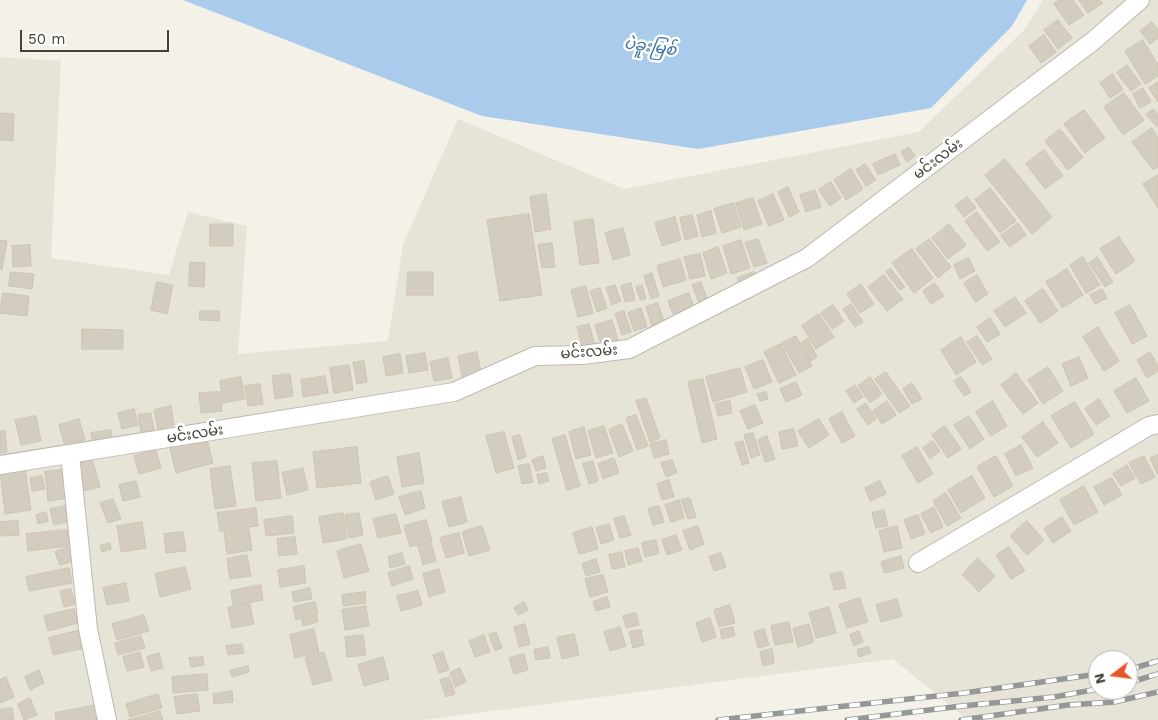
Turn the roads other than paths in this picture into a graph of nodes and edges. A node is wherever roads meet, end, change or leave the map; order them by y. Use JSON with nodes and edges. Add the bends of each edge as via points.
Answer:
{"nodes":[{"id":1,"x":1140,"y":0,"type":"edge"},
{"id":2,"x":1158,"y":424,"type":"edge"},
{"id":3,"x":70,"y":454,"type":"junction"},
{"id":4,"x":0,"y":465,"type":"edge"},
{"id":5,"x":918,"y":563,"type":"dead end"},
{"id":6,"x":107,"y":720,"type":"edge"}],
"edges":[{"from":1,"to":3,"type":"street","name":"မင်းလမ်း","via":[[1093,41],[807,258],[629,349],[583,355],[535,356],[454,392]]},
{"from":2,"to":5,"type":"street","via":[[1149,426]]},
{"from":3,"to":4,"type":"street","name":"မင်းလမ်း"},
{"from":3,"to":6,"type":"street","via":[[88,629]]}]}
